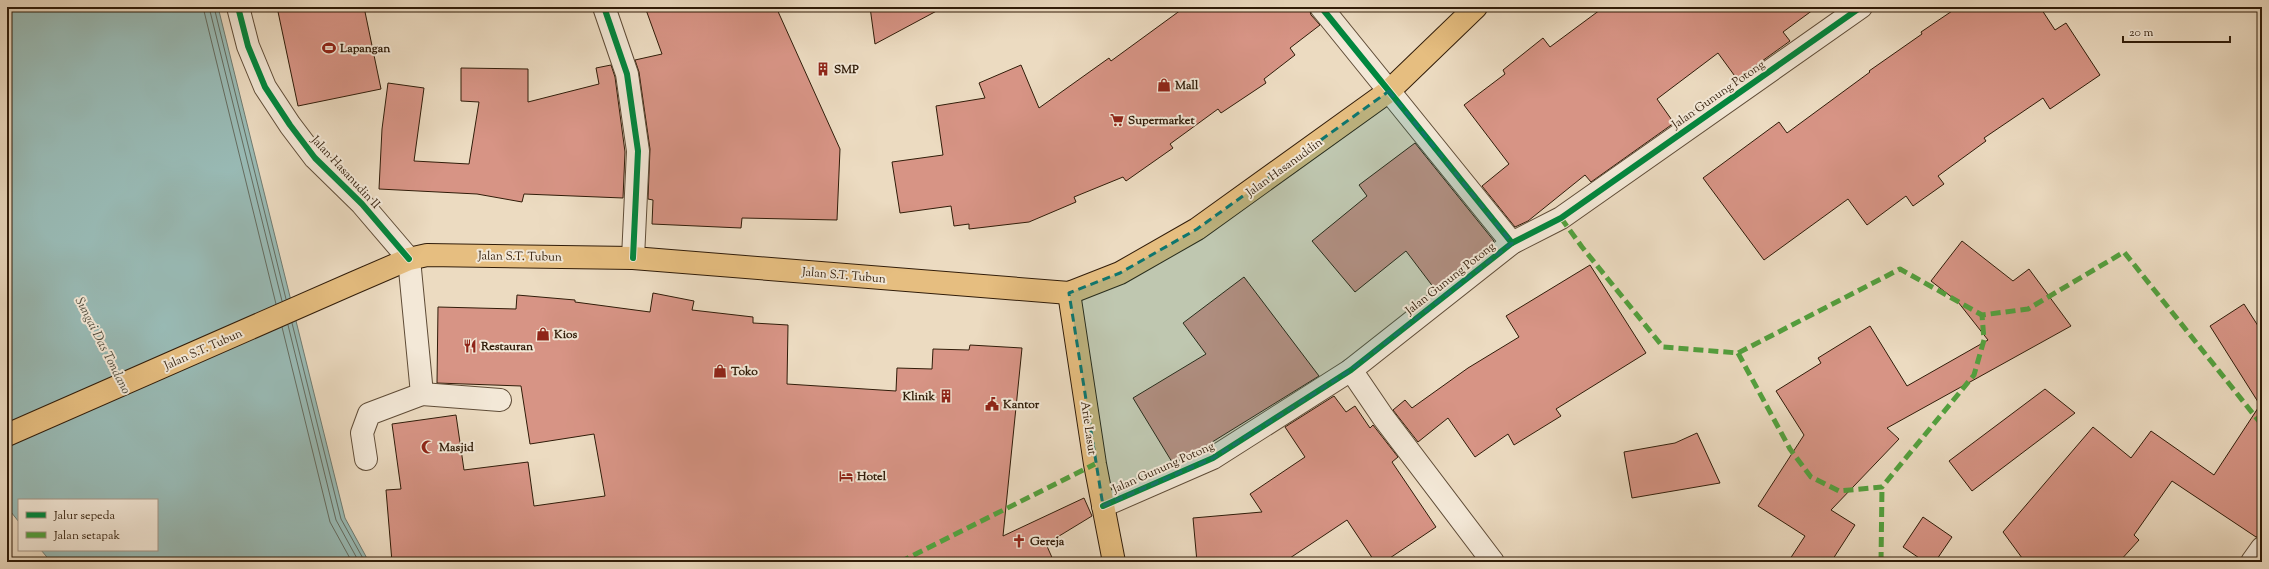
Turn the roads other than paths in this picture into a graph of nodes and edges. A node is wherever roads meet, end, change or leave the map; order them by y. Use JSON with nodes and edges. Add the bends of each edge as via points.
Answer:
{"nodes":[{"id":1,"x":238,"y":7,"type":"edge"},
{"id":2,"x":604,"y":7,"type":"edge"},
{"id":3,"x":1321,"y":7,"type":"edge"},
{"id":4,"x":1476,"y":7,"type":"edge"},
{"id":5,"x":1861,"y":7,"type":"edge"},
{"id":6,"x":1389,"y":91,"type":"junction"},
{"id":7,"x":1512,"y":243,"type":"junction"},
{"id":8,"x":633,"y":258,"type":"junction"},
{"id":9,"x":409,"y":260,"type":"junction"},
{"id":10,"x":1069,"y":293,"type":"junction"},
{"id":11,"x":1351,"y":370,"type":"junction"},
{"id":12,"x":422,"y":394,"type":"junction"},
{"id":13,"x":500,"y":400,"type":"dead end"},
{"id":14,"x":7,"y":435,"type":"edge"},
{"id":15,"x":366,"y":460,"type":"dead end"},
{"id":16,"x":1103,"y":506,"type":"junction"},
{"id":17,"x":2262,"y":548,"type":"edge"},
{"id":18,"x":1114,"y":562,"type":"edge"},
{"id":19,"x":1493,"y":562,"type":"edge"},
{"id":20,"x":2252,"y":562,"type":"edge"}],
"edges":[{"from":1,"to":9,"type":"street","name":"Jalan Hasanudin II","via":[[248,46],[265,87],[290,125],[315,158],[362,204]]},
{"from":2,"to":8,"type":"street","via":[[627,74],[638,151]]},
{"from":3,"to":6,"type":"street"},
{"from":4,"to":6,"type":"main road","name":"Jalan Hasanuddin"},
{"from":5,"to":7,"type":"street","name":"Jalan Gunung Potong","via":[[1561,218]]},
{"from":6,"to":7,"type":"street"},
{"from":6,"to":10,"type":"main road","name":"Jalan Hasanuddin","via":[[1197,229],[1120,273]]},
{"from":7,"to":11,"type":"street","name":"Jalan Gunung Potong"},
{"from":8,"to":9,"type":"main road","name":"Jalan S.T. Tubun","via":[[427,255]]},
{"from":8,"to":10,"type":"main road","name":"Jalan S.T. Tubun"},
{"from":9,"to":12,"type":"street"},
{"from":9,"to":14,"type":"main road","name":"Jalan S.T. Tubun"},
{"from":10,"to":16,"type":"main road","name":"Arie Lasut"},
{"from":11,"to":16,"type":"street","name":"Jalan Gunung Potong","via":[[1214,458]]},
{"from":11,"to":19,"type":"street","via":[[1383,417]]},
{"from":12,"to":13,"type":"street"},
{"from":12,"to":15,"type":"street","via":[[369,414],[362,433]]},
{"from":16,"to":18,"type":"main road","name":"Arie Lasut"},
{"from":17,"to":20,"type":"street"}]}
